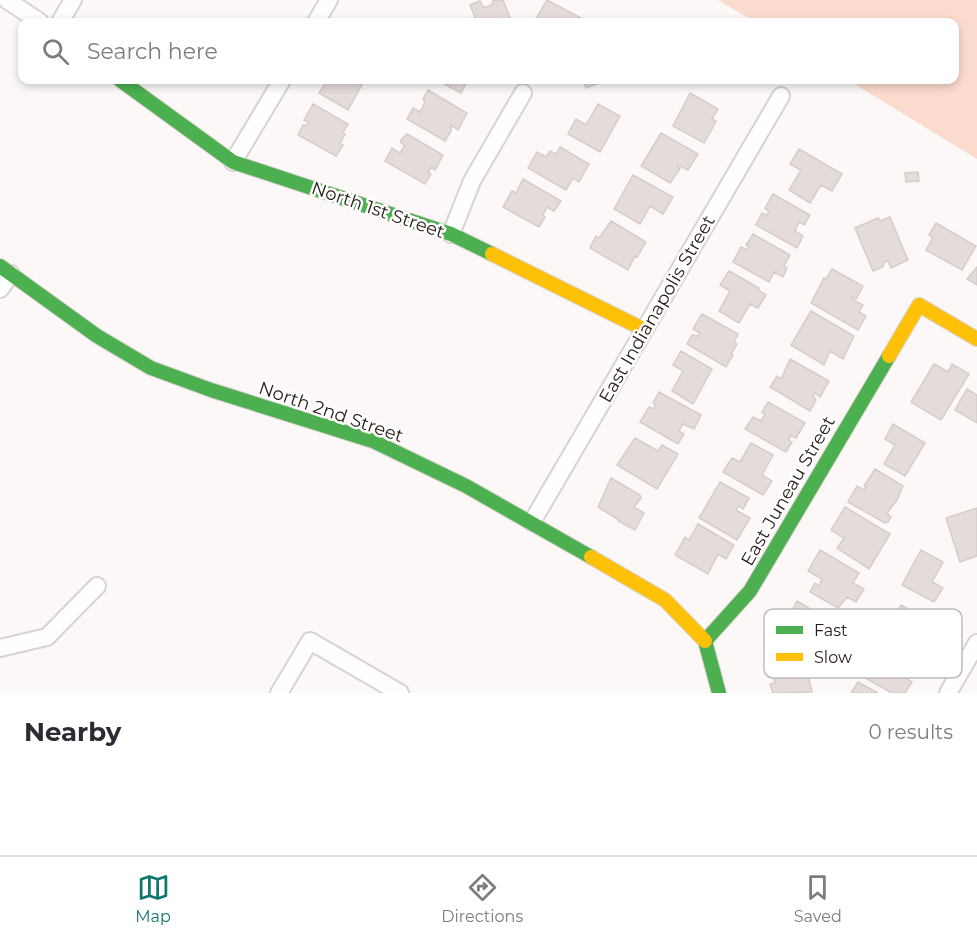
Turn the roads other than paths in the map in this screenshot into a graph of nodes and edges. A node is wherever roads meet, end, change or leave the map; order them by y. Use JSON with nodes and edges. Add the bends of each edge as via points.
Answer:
{"nodes":[{"id":1,"x":7,"y":0,"type":"edge"},
{"id":2,"x":73,"y":0,"type":"edge"},
{"id":3,"x":329,"y":0,"type":"edge"},
{"id":4,"x":34,"y":18,"type":"edge"},
{"id":5,"x":62,"y":18,"type":"edge"},
{"id":6,"x":318,"y":18,"type":"edge"},
{"id":7,"x":126,"y":84,"type":"edge"},
{"id":8,"x":280,"y":84,"type":"edge"},
{"id":9,"x":523,"y":93,"type":"dead end"},
{"id":10,"x":781,"y":96,"type":"dead end"},
{"id":11,"x":233,"y":162,"type":"junction"},
{"id":12,"x":451,"y":234,"type":"junction"},
{"id":13,"x":5,"y":270,"type":"edge"},
{"id":14,"x":0,"y":289,"type":"edge"},
{"id":15,"x":645,"y":330,"type":"junction"},
{"id":16,"x":977,"y":339,"type":"edge"},
{"id":17,"x":532,"y":522,"type":"junction"},
{"id":18,"x":97,"y":586,"type":"dead end"},
{"id":19,"x":705,"y":641,"type":"junction"},
{"id":20,"x":977,"y":643,"type":"edge"},
{"id":21,"x":0,"y":648,"type":"edge"},
{"id":22,"x":962,"y":669,"type":"edge"},
{"id":23,"x":957,"y":678,"type":"edge"},
{"id":24,"x":279,"y":693,"type":"edge"},
{"id":25,"x":400,"y":693,"type":"edge"},
{"id":26,"x":719,"y":693,"type":"edge"},
{"id":27,"x":948,"y":693,"type":"edge"}],
"edges":[{"from":1,"to":4,"type":"street"},
{"from":2,"to":5,"type":"street"},
{"from":3,"to":6,"type":"street"},
{"from":7,"to":11,"type":"street","name":"North 1st Street"},
{"from":8,"to":11,"type":"street"},
{"from":9,"to":12,"type":"street","via":[[472,181]]},
{"from":10,"to":15,"type":"street","name":"East Indianapolis Street"},
{"from":11,"to":12,"type":"street","name":"North 1st Street"},
{"from":12,"to":15,"type":"street","name":"North 1st Street"},
{"from":13,"to":14,"type":"street"},
{"from":13,"to":17,"type":"street","name":"North 2nd Street","via":[[97,336],[152,368],[373,441]]},
{"from":15,"to":17,"type":"street","name":"East Indianapolis Street"},
{"from":16,"to":19,"type":"street","name":"East Juneau Street","via":[[919,305],[750,591]]},
{"from":17,"to":19,"type":"street","name":"North 2nd Street","via":[[665,600]]},
{"from":18,"to":21,"type":"street","via":[[47,637]]},
{"from":19,"to":26,"type":"street"},
{"from":20,"to":22,"type":"street"},
{"from":23,"to":27,"type":"street"},
{"from":24,"to":25,"type":"street","via":[[310,641]]}]}
